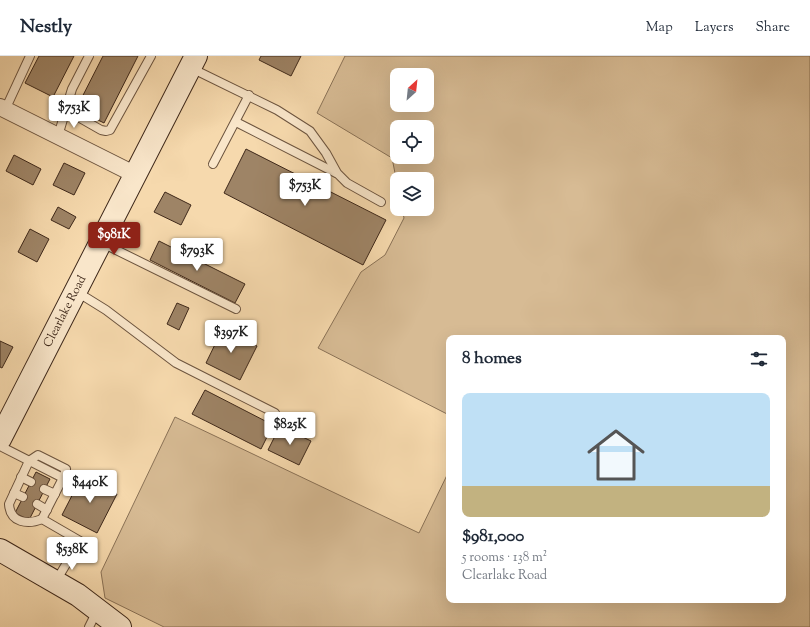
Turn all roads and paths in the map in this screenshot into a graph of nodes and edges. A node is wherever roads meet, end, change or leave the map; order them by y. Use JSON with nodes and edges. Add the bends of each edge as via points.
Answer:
{"nodes":[{"id":1,"x":30,"y":56,"type":"edge"},
{"id":2,"x":89,"y":56,"type":"edge"},
{"id":3,"x":151,"y":56,"type":"edge"},
{"id":4,"x":193,"y":62,"type":"edge"},
{"id":5,"x":249,"y":96,"type":"junction"},
{"id":6,"x":2,"y":109,"type":"edge"},
{"id":7,"x":66,"y":110,"type":"junction"},
{"id":8,"x":236,"y":122,"type":"junction"},
{"id":9,"x":58,"y":136,"type":"junction"},
{"id":10,"x":213,"y":164,"type":"dead end"},
{"id":11,"x":337,"y":174,"type":"junction"},
{"id":12,"x":136,"y":175,"type":"junction"},
{"id":13,"x":381,"y":202,"type":"dead end"},
{"id":14,"x":102,"y":242,"type":"junction"},
{"id":15,"x":76,"y":291,"type":"junction"},
{"id":16,"x":236,"y":309,"type":"dead end"},
{"id":17,"x":275,"y":413,"type":"dead end"},
{"id":18,"x":0,"y":439,"type":"edge"},
{"id":19,"x":0,"y":446,"type":"edge"},
{"id":20,"x":29,"y":461,"type":"junction"},
{"id":21,"x":21,"y":478,"type":"junction"},
{"id":22,"x":31,"y":482,"type":"dead end"},
{"id":23,"x":44,"y":490,"type":"dead end"},
{"id":24,"x":14,"y":493,"type":"junction"},
{"id":25,"x":55,"y":494,"type":"junction"},
{"id":26,"x":23,"y":497,"type":"dead end"},
{"id":27,"x":37,"y":504,"type":"dead end"},
{"id":28,"x":47,"y":510,"type":"junction"},
{"id":29,"x":42,"y":519,"type":"junction"},
{"id":30,"x":0,"y":550,"type":"edge"},
{"id":31,"x":56,"y":581,"type":"junction"},
{"id":32,"x":94,"y":618,"type":"edge"},
{"id":33,"x":120,"y":626,"type":"edge"}],
"edges":[{"from":1,"to":6,"type":"lane"},
{"from":2,"to":7,"type":"lane","via":[[72,89]]},
{"from":3,"to":7,"type":"lane","via":[[110,130],[101,130]]},
{"from":4,"to":5,"type":"lane"},
{"from":4,"to":12,"type":"main road","name":"Clearlake Road"},
{"from":5,"to":8,"type":"lane"},
{"from":5,"to":11,"type":"lane","via":[[310,131],[326,152]]},
{"from":6,"to":9,"type":"street"},
{"from":7,"to":9,"type":"lane"},
{"from":8,"to":10,"type":"lane"},
{"from":8,"to":11,"type":"lane"},
{"from":9,"to":12,"type":"street"},
{"from":11,"to":13,"type":"lane","via":[[347,183]]},
{"from":12,"to":14,"type":"main road","name":"Clearlake Road"},
{"from":14,"to":15,"type":"main road","name":"Clearlake Road"},
{"from":14,"to":16,"type":"lane"},
{"from":15,"to":17,"type":"lane","via":[[106,310],[176,363]]},
{"from":15,"to":18,"type":"main road","name":"Clearlake Road"},
{"from":19,"to":20,"type":"lane"},
{"from":20,"to":21,"type":"lane"},
{"from":20,"to":25,"type":"lane","via":[[63,478]]},
{"from":21,"to":22,"type":"lane"},
{"from":21,"to":24,"type":"lane"},
{"from":23,"to":25,"type":"lane"},
{"from":24,"to":26,"type":"lane"},
{"from":24,"to":29,"type":"lane","via":[[8,504],[13,517],[32,524]]},
{"from":25,"to":28,"type":"lane"},
{"from":27,"to":28,"type":"lane"},
{"from":28,"to":29,"type":"lane"},
{"from":29,"to":31,"type":"lane","via":[[80,542]]},
{"from":30,"to":31,"type":"main road"},
{"from":31,"to":32,"type":"main road"},
{"from":32,"to":33,"type":"main road"}]}
